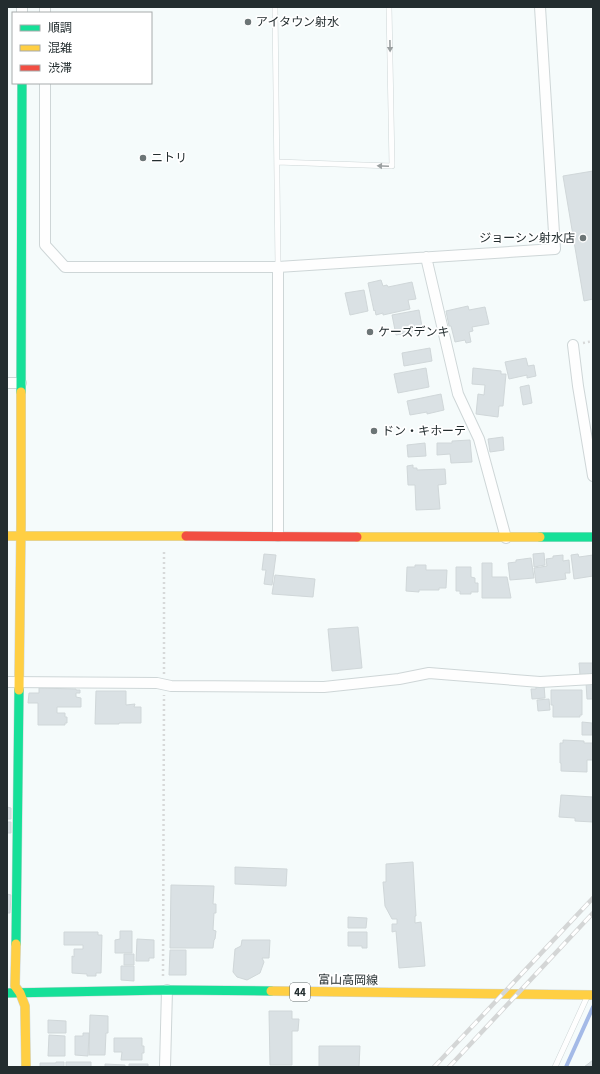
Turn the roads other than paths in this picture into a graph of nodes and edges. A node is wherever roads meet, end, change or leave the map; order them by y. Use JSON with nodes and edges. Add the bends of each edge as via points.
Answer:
{"nodes":[{"id":1,"x":275,"y":7,"type":"edge"},
{"id":2,"x":390,"y":7,"type":"edge"},
{"id":3,"x":540,"y":7,"type":"edge"},
{"id":4,"x":22,"y":84,"type":"edge"},
{"id":5,"x":45,"y":84,"type":"edge"},
{"id":6,"x":277,"y":162,"type":"junction"},
{"id":7,"x":426,"y":257,"type":"junction"},
{"id":8,"x":278,"y":267,"type":"junction"},
{"id":9,"x":573,"y":344,"type":"dead end"},
{"id":10,"x":7,"y":383,"type":"edge"},
{"id":11,"x":21,"y":383,"type":"junction"},
{"id":12,"x":593,"y":476,"type":"edge"},
{"id":13,"x":7,"y":536,"type":"edge"},
{"id":14,"x":21,"y":536,"type":"junction"},
{"id":15,"x":278,"y":536,"type":"junction"},
{"id":16,"x":593,"y":537,"type":"edge"},
{"id":17,"x":506,"y":538,"type":"junction"},
{"id":18,"x":593,"y":679,"type":"edge"},
{"id":19,"x":7,"y":682,"type":"edge"},
{"id":20,"x":19,"y":682,"type":"junction"},
{"id":21,"x":593,"y":985,"type":"edge"},
{"id":22,"x":167,"y":990,"type":"junction"},
{"id":23,"x":7,"y":993,"type":"edge"},
{"id":24,"x":20,"y":993,"type":"junction"},
{"id":25,"x":591,"y":995,"type":"edge"},
{"id":26,"x":26,"y":1067,"type":"edge"},
{"id":27,"x":164,"y":1067,"type":"edge"},
{"id":28,"x":555,"y":1067,"type":"edge"}],
"edges":[{"from":1,"to":6,"type":"lane"},
{"from":2,"to":6,"type":"lane","one_way":true,"via":[[392,166]]},
{"from":3,"to":7,"type":"street","via":[[555,249]]},
{"from":4,"to":11,"type":"street"},
{"from":5,"to":8,"type":"street","via":[[46,245],[65,267]]},
{"from":6,"to":8,"type":"lane"},
{"from":7,"to":8,"type":"street"},
{"from":7,"to":17,"type":"street","via":[[458,394],[479,439]]},
{"from":8,"to":15,"type":"street"},
{"from":9,"to":12,"type":"street"},
{"from":10,"to":11,"type":"street"},
{"from":11,"to":14,"type":"street"},
{"from":13,"to":14,"type":"street"},
{"from":14,"to":15,"type":"street"},
{"from":14,"to":20,"type":"street"},
{"from":15,"to":17,"type":"street"},
{"from":16,"to":17,"type":"street"},
{"from":18,"to":20,"type":"street","via":[[540,682],[429,673],[324,687]]},
{"from":19,"to":20,"type":"street"},
{"from":20,"to":24,"type":"street","via":[[16,986]]},
{"from":21,"to":25,"type":"street"},
{"from":22,"to":24,"type":"street","name":"富山高岡線","number":"44"},
{"from":22,"to":25,"type":"street","name":"富山高岡線","number":"44"},
{"from":22,"to":27,"type":"street"},
{"from":23,"to":24,"type":"street","name":"富山高岡線","number":"44"},
{"from":24,"to":26,"type":"street","via":[[25,1006]]},
{"from":25,"to":28,"type":"lane"}]}
